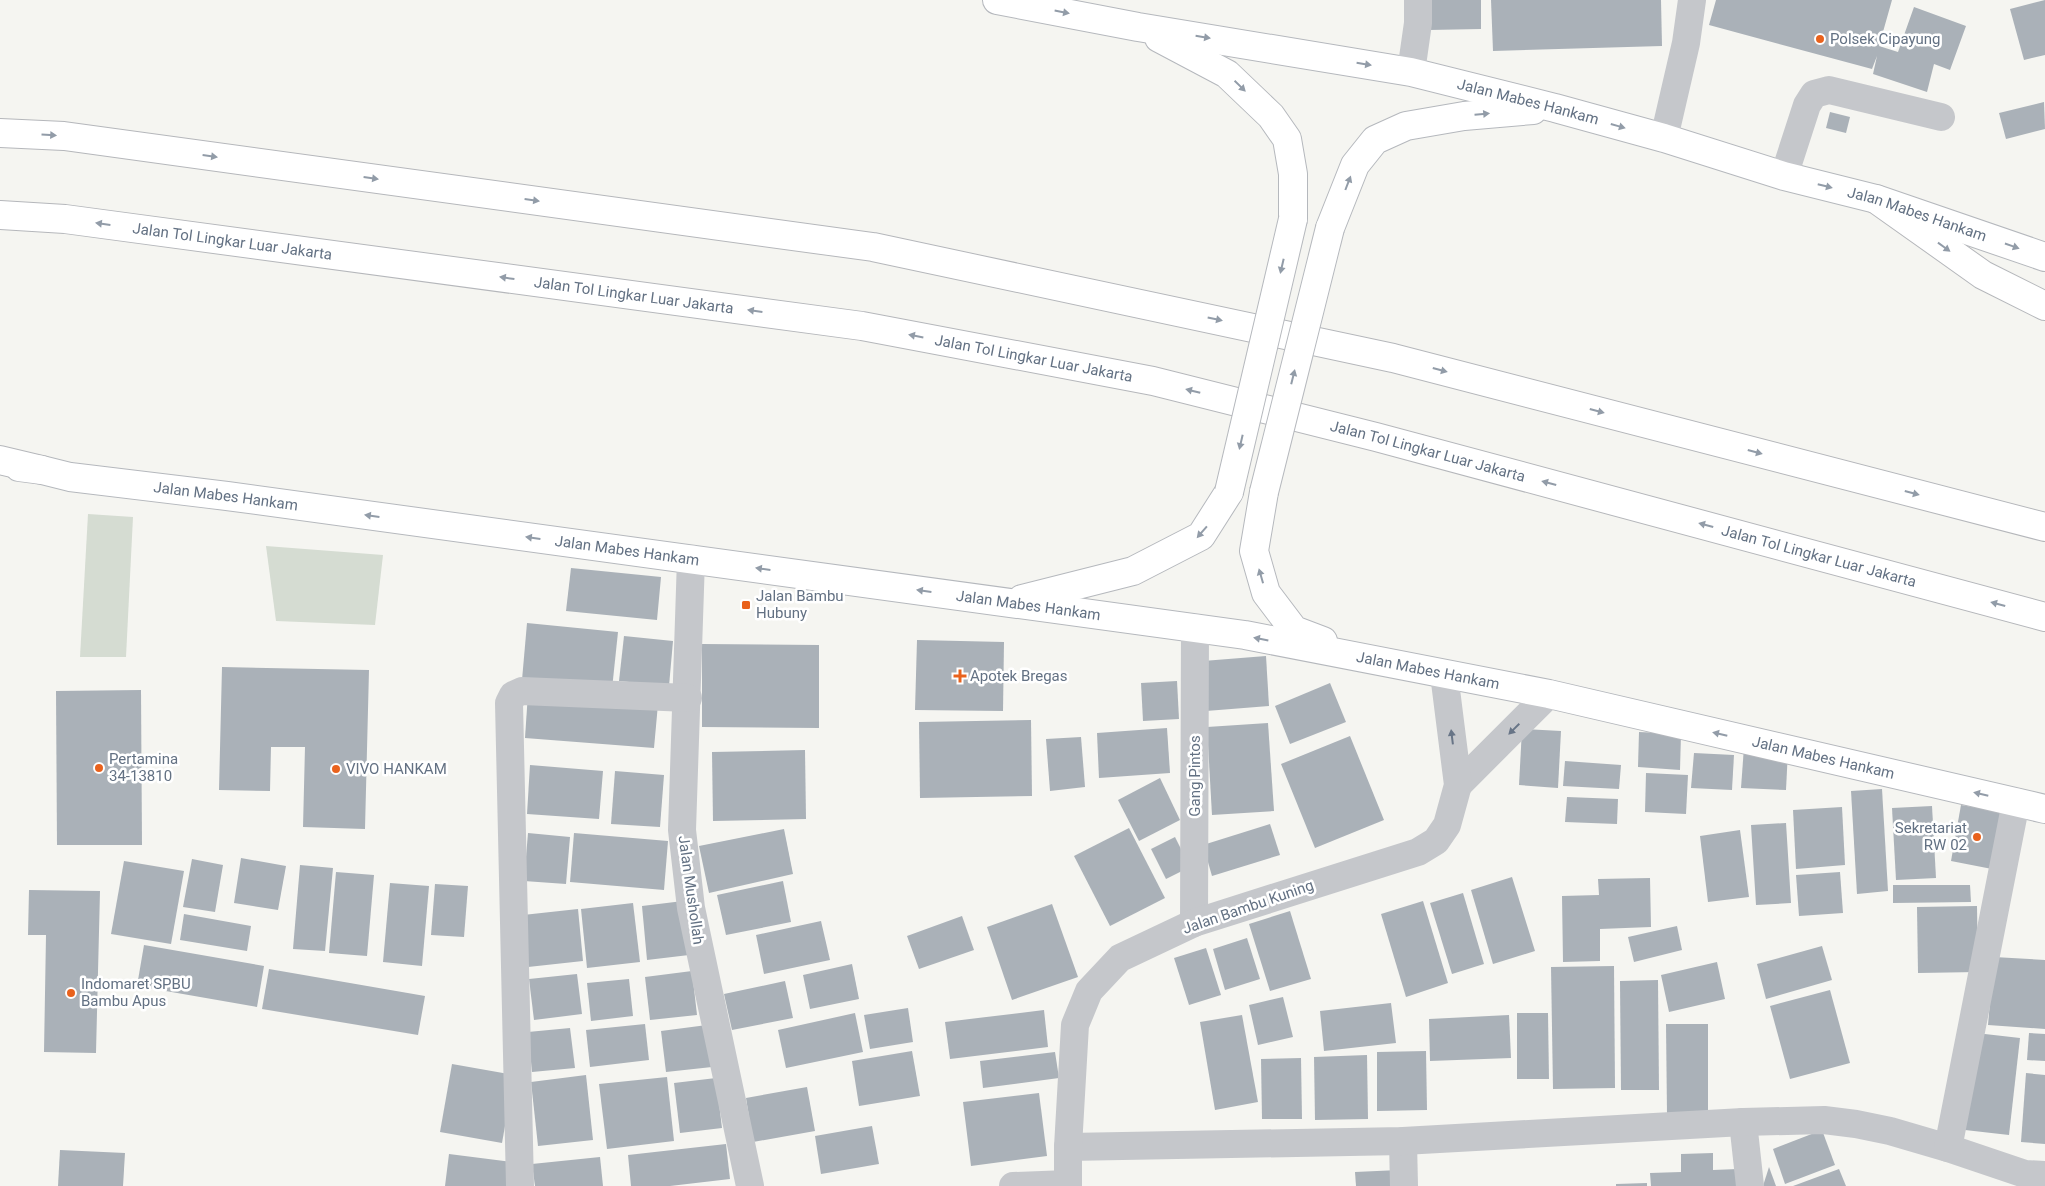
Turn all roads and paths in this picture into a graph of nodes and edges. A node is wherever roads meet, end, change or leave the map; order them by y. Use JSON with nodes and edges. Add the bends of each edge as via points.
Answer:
{"nodes":[{"id":1,"x":997,"y":0,"type":"edge"},
{"id":2,"x":1418,"y":0,"type":"edge"},
{"id":3,"x":1692,"y":0,"type":"edge"},
{"id":4,"x":1138,"y":27,"type":"junction"},
{"id":5,"x":1411,"y":72,"type":"junction"},
{"id":6,"x":1554,"y":108,"type":"junction"},
{"id":7,"x":1941,"y":117,"type":"dead end"},
{"id":8,"x":0,"y":133,"type":"edge"},
{"id":9,"x":1664,"y":138,"type":"junction"},
{"id":10,"x":1784,"y":176,"type":"junction"},
{"id":11,"x":1876,"y":199,"type":"junction"},
{"id":12,"x":0,"y":215,"type":"edge"},
{"id":13,"x":2045,"y":257,"type":"edge"},
{"id":14,"x":2045,"y":306,"type":"edge"},
{"id":15,"x":0,"y":460,"type":"edge"},
{"id":16,"x":0,"y":466,"type":"edge"},
{"id":17,"x":42,"y":470,"type":"junction"},
{"id":18,"x":2045,"y":527,"type":"edge"},
{"id":19,"x":691,"y":559,"type":"junction"},
{"id":20,"x":1007,"y":602,"type":"junction"},
{"id":21,"x":2045,"y":617,"type":"edge"},
{"id":22,"x":1195,"y":628,"type":"junction"},
{"id":23,"x":1378,"y":661,"type":"junction"},
{"id":24,"x":1444,"y":674,"type":"junction"},
{"id":25,"x":1548,"y":694,"type":"junction"},
{"id":26,"x":688,"y":698,"type":"junction"},
{"id":27,"x":1458,"y":785,"type":"junction"},
{"id":28,"x":2016,"y":802,"type":"junction"},
{"id":29,"x":2045,"y":810,"type":"edge"},
{"id":30,"x":1194,"y":923,"type":"junction"},
{"id":31,"x":1743,"y":1122,"type":"junction"},
{"id":32,"x":1403,"y":1141,"type":"junction"},
{"id":33,"x":1068,"y":1147,"type":"junction"},
{"id":34,"x":1948,"y":1148,"type":"junction"},
{"id":35,"x":2045,"y":1175,"type":"edge"},
{"id":36,"x":1068,"y":1185,"type":"edge"},
{"id":37,"x":520,"y":1186,"type":"edge"},
{"id":38,"x":750,"y":1186,"type":"edge"},
{"id":39,"x":1012,"y":1186,"type":"edge"},
{"id":40,"x":1404,"y":1186,"type":"edge"},
{"id":41,"x":1750,"y":1186,"type":"edge"}],
"edges":[{"from":1,"to":4,"type":"main road","name":"Jalan Mabes Hankam","one_way":true},
{"from":2,"to":5,"type":"street"},
{"from":3,"to":9,"type":"street","via":[[1686,43]]},
{"from":4,"to":5,"type":"main road","name":"Jalan Mabes Hankam","one_way":true},
{"from":4,"to":20,"type":"main road","one_way":true,"bridge":true,"via":[[1227,74],[1271,116],[1287,140],[1293,174],[1294,219],[1229,492],[1201,536],[1133,571]]},
{"from":5,"to":6,"type":"main road","name":"Jalan Mabes Hankam"},
{"from":6,"to":9,"type":"main road","name":"Jalan Mabes Hankam","one_way":true},
{"from":23,"to":6,"type":"main road","one_way":true,"bridge":true,"via":[[1294,630],[1266,592],[1254,551],[1264,492],[1330,228],[1354,165],[1376,140],[1406,126],[1464,116]]},
{"from":7,"to":10,"type":"street","via":[[1829,90],[1814,94],[1807,105]]},
{"from":8,"to":18,"type":"main road","one_way":true,"via":[[64,136],[873,247],[1393,358]]},
{"from":9,"to":10,"type":"main road","name":"Jalan Mabes Hankam"},
{"from":10,"to":11,"type":"main road","name":"Jalan Mabes Hankam","one_way":true},
{"from":11,"to":13,"type":"main road","name":"Jalan Mabes Hankam","one_way":true},
{"from":11,"to":14,"type":"main road","one_way":true,"via":[[1983,275]]},
{"from":21,"to":12,"type":"main road","name":"Jalan Tol Lingkar Luar Jakarta","one_way":true,"via":[[1376,436],[1153,381],[862,326],[74,220]]},
{"from":15,"to":17,"type":"main road"},
{"from":16,"to":17,"type":"main road","name":"Jalan Mabes Hankam"},
{"from":19,"to":17,"type":"main road","name":"Jalan Mabes Hankam","one_way":true},
{"from":20,"to":19,"type":"main road","name":"Jalan Mabes Hankam","one_way":true},
{"from":19,"to":26,"type":"street","name":"Jalan Mushollah"},
{"from":20,"to":22,"type":"main road","name":"Jalan Mabes Hankam"},
{"from":23,"to":22,"type":"main road","name":"Jalan Mabes Hankam","one_way":true},
{"from":22,"to":30,"type":"street","name":"Gang Pintos"},
{"from":23,"to":24,"type":"main road","name":"Jalan Mabes Hankam"},
{"from":24,"to":25,"type":"main road","name":"Jalan Mabes Hankam"},
{"from":27,"to":24,"type":"street","name":"Jalan Bambu Kuning","one_way":true},
{"from":25,"to":27,"type":"street","name":"Jalan Bambu Kuning","one_way":true},
{"from":28,"to":25,"type":"main road","name":"Jalan Mabes Hankam","one_way":true},
{"from":26,"to":37,"type":"street","via":[[522,691],[513,695],[509,703]]},
{"from":26,"to":38,"type":"street","name":"Jalan Mushollah","via":[[682,830],[685,868]]},
{"from":27,"to":30,"type":"street","name":"Jalan Bambu Kuning","via":[[1447,826],[1436,841],[1418,852]]},
{"from":28,"to":29,"type":"main road","name":"Jalan Mabes Hankam"},
{"from":28,"to":34,"type":"street"},
{"from":30,"to":33,"type":"street","name":"Jalan Bambu Kuning","via":[[1120,958],[1089,991],[1075,1025]]},
{"from":31,"to":32,"type":"street"},
{"from":31,"to":34,"type":"street","via":[[1824,1120],[1856,1124]]},
{"from":31,"to":41,"type":"street"},
{"from":32,"to":33,"type":"street"},
{"from":32,"to":40,"type":"street"},
{"from":33,"to":36,"type":"street","name":"Jalan Bambu Kuning"},
{"from":34,"to":35,"type":"street","via":[[2025,1174]]},
{"from":36,"to":39,"type":"street"}]}
